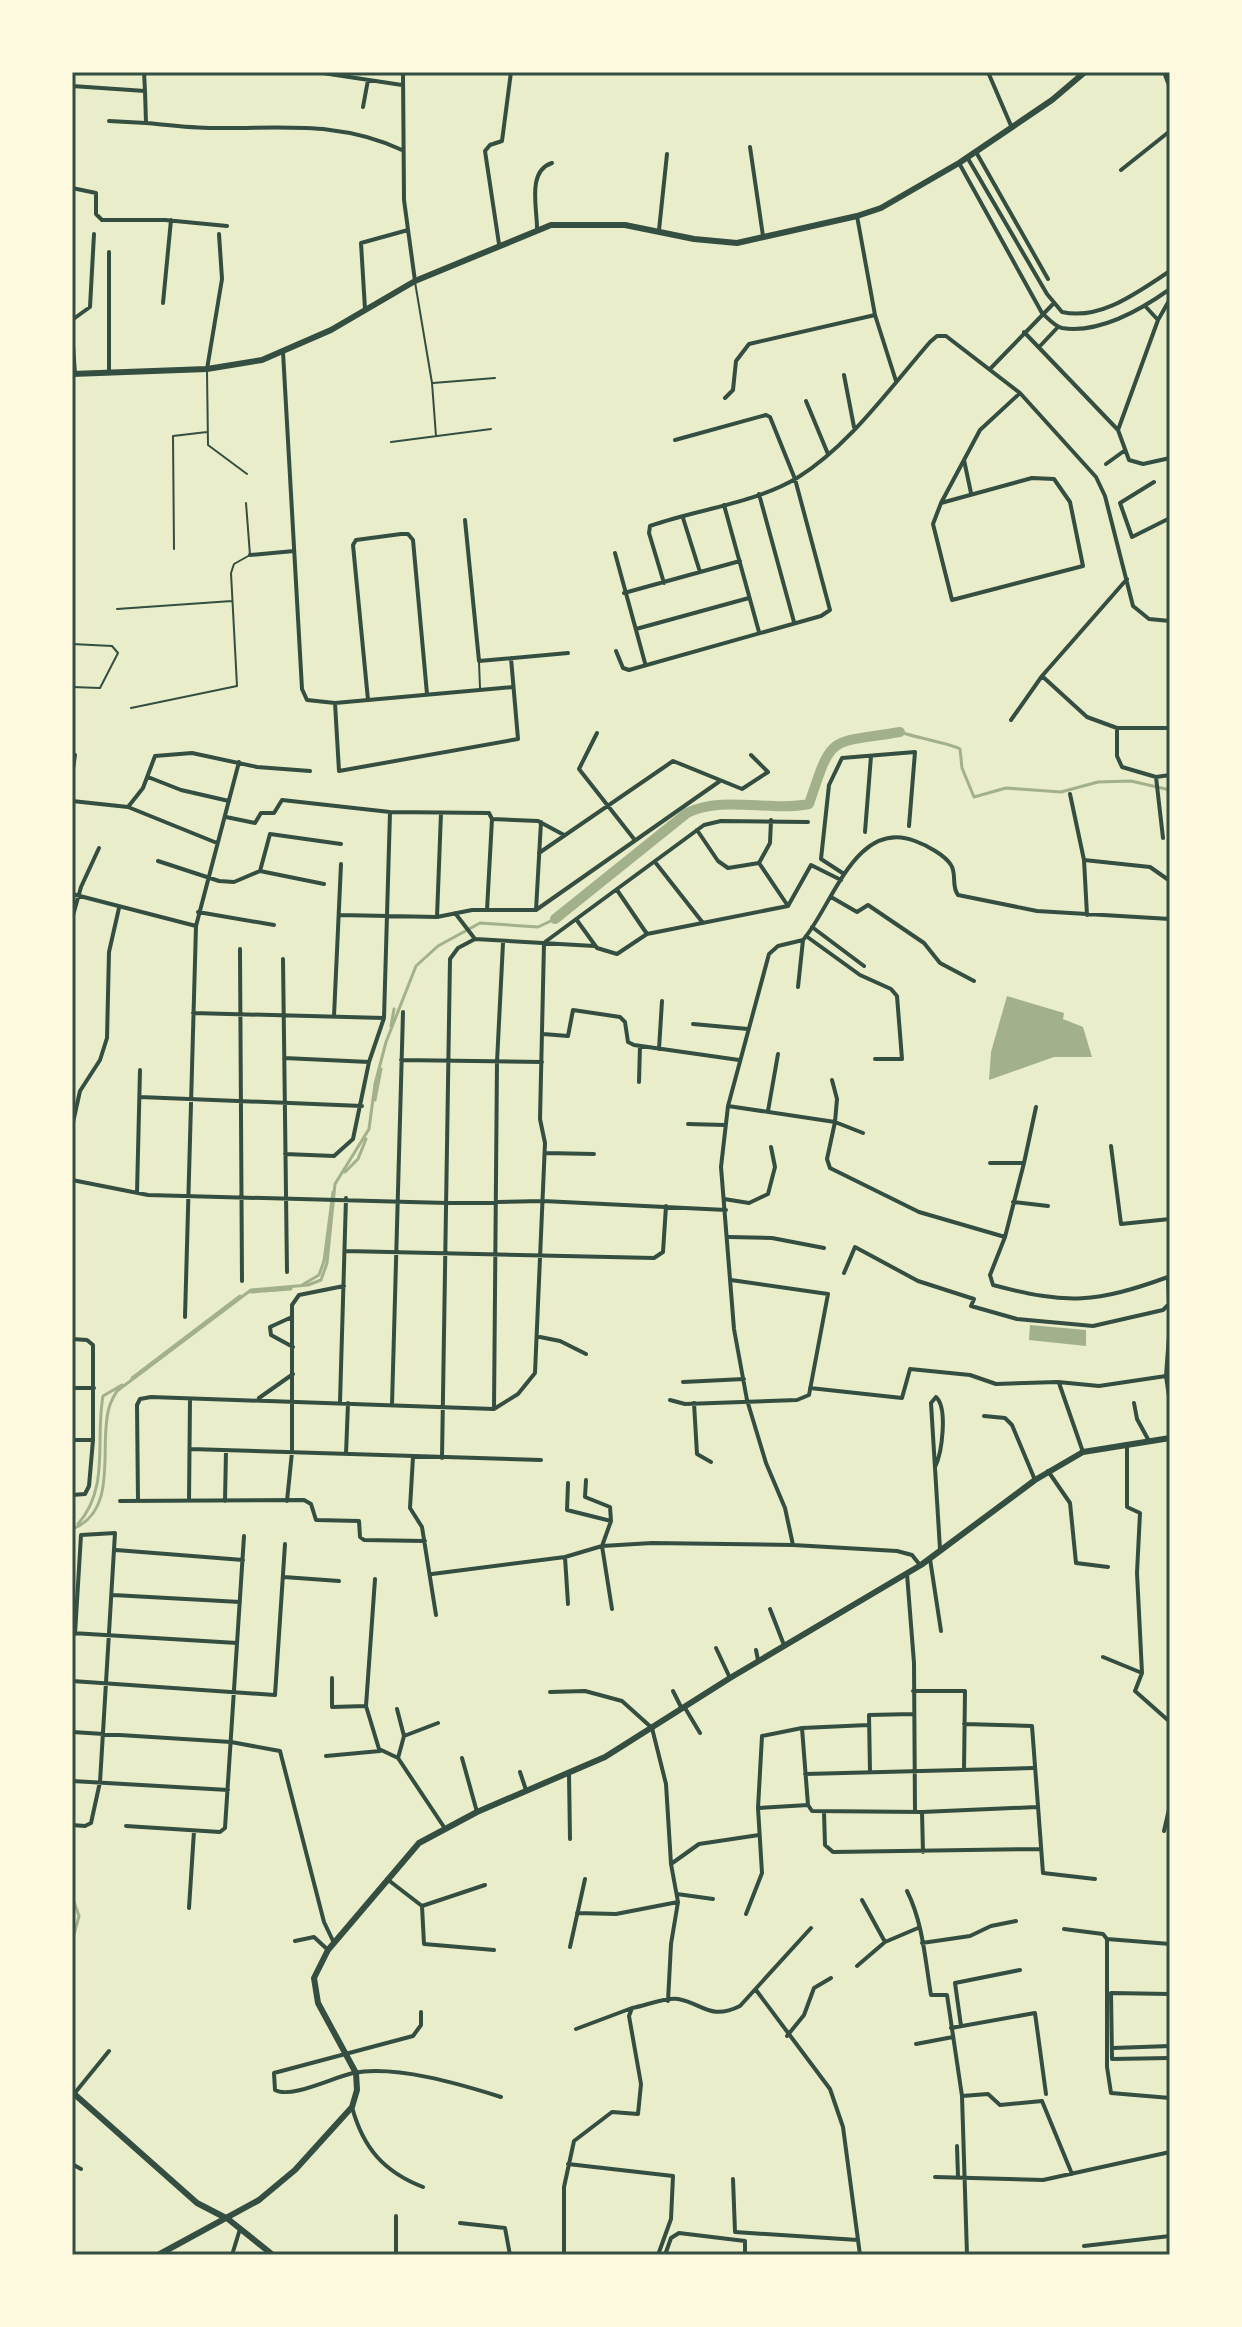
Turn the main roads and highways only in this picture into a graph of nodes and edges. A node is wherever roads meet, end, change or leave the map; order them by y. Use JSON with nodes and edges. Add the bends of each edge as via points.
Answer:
{"nodes":[{"id":1,"x":1085,"y":72,"type":"edge"},
{"id":2,"x":74,"y":374,"type":"edge"},
{"id":3,"x":1170,"y":1438,"type":"edge"},
{"id":4,"x":73,"y":2093,"type":"edge"},
{"id":5,"x":228,"y":2219,"type":"junction"},
{"id":6,"x":158,"y":2255,"type":"edge"},
{"id":7,"x":273,"y":2255,"type":"edge"}],
"edges":[{"from":1,"to":2,"type":"main road","via":[[959,163],[857,216],[763,239],[718,242],[592,222],[537,228],[415,281],[262,360],[207,369]]},
{"from":3,"to":5,"type":"main road","via":[[1083,1452],[1035,1480],[907,1574],[605,1757],[444,1827],[419,1843],[328,1950],[314,1978],[314,1989],[356,2073],[352,2107],[295,2170]]},
{"from":4,"to":5,"type":"main road","via":[[197,2203]]},
{"from":5,"to":6,"type":"main road"},
{"from":5,"to":7,"type":"main road"}]}
